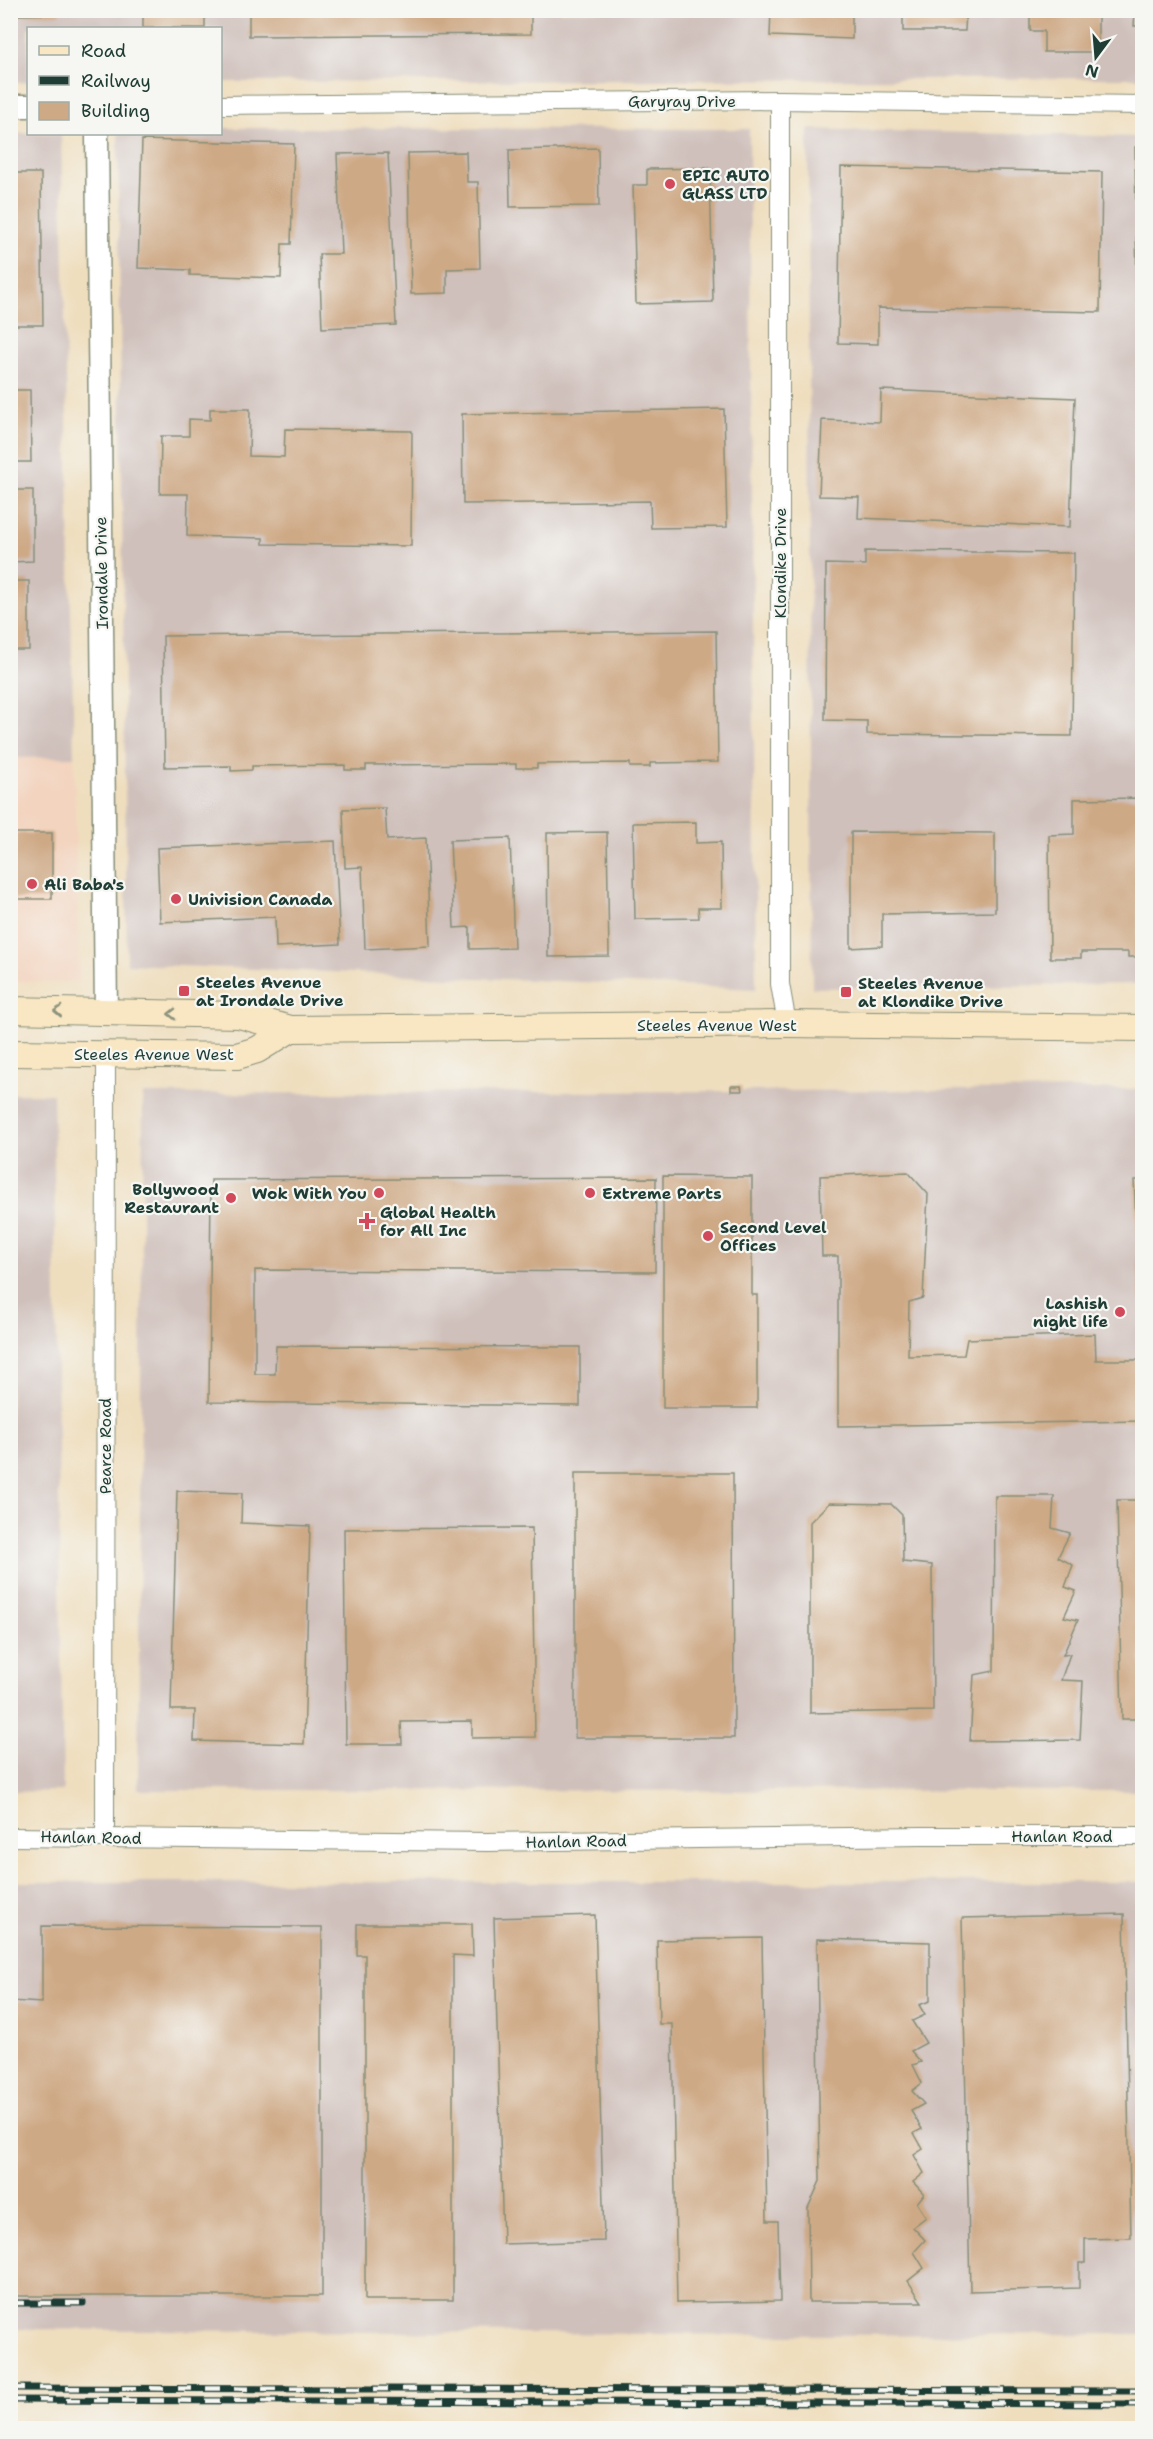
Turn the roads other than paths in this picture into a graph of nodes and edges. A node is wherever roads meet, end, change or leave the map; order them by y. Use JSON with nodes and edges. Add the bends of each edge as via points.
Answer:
{"nodes":[{"id":1,"x":780,"y":100,"type":"junction"},
{"id":2,"x":222,"y":105,"type":"edge"},
{"id":3,"x":1143,"y":105,"type":"edge"},
{"id":4,"x":10,"y":106,"type":"edge"},
{"id":5,"x":27,"y":106,"type":"edge"},
{"id":6,"x":97,"y":135,"type":"edge"},
{"id":7,"x":10,"y":1010,"type":"edge"},
{"id":8,"x":106,"y":1013,"type":"junction"},
{"id":9,"x":787,"y":1024,"type":"junction"},
{"id":10,"x":1143,"y":1028,"type":"edge"},
{"id":11,"x":291,"y":1029,"type":"junction"},
{"id":12,"x":10,"y":1053,"type":"edge"},
{"id":13,"x":106,"y":1054,"type":"junction"},
{"id":14,"x":1143,"y":1836,"type":"edge"},
{"id":15,"x":10,"y":1837,"type":"edge"},
{"id":16,"x":105,"y":1838,"type":"junction"}],
"edges":[{"from":1,"to":2,"type":"street","name":"Garyray Drive"},
{"from":1,"to":3,"type":"street","name":"Garyray Drive"},
{"from":1,"to":9,"type":"street","name":"Klondike Drive","via":[[780,984]]},
{"from":4,"to":5,"type":"street"},
{"from":6,"to":8,"type":"street","name":"Irondale Drive"},
{"from":8,"to":7,"type":"main road","name":"Steeles Avenue West","one_way":true},
{"from":11,"to":8,"type":"main road","name":"Steeles Avenue West","one_way":true,"via":[[239,1015]]},
{"from":8,"to":13,"type":"main road"},
{"from":9,"to":10,"type":"main road","name":"Steeles Avenue West"},
{"from":9,"to":11,"type":"main road","name":"Steeles Avenue West"},
{"from":11,"to":13,"type":"main road","name":"Steeles Avenue West","via":[[257,1050],[237,1056]]},
{"from":12,"to":13,"type":"main road","name":"Steeles Avenue West"},
{"from":13,"to":16,"type":"street","name":"Pearce Road"},
{"from":14,"to":16,"type":"street","name":"Hanlan Road","via":[[488,1842]]},
{"from":15,"to":16,"type":"street","name":"Hanlan Road"}]}
